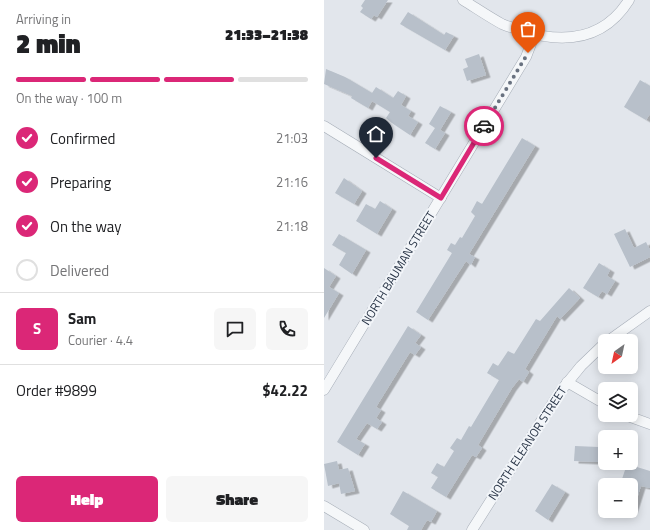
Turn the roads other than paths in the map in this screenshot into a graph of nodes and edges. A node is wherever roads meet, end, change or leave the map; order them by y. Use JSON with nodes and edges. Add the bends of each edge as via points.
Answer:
{"nodes":[{"id":1,"x":463,"y":0,"type":"edge"},
{"id":2,"x":629,"y":0,"type":"edge"},
{"id":3,"x":532,"y":34,"type":"junction"},
{"id":4,"x":324,"y":126,"type":"edge"},
{"id":5,"x":441,"y":198,"type":"junction"},
{"id":6,"x":650,"y":311,"type":"edge"},
{"id":7,"x":618,"y":334,"type":"edge"},
{"id":8,"x":598,"y":350,"type":"edge"},
{"id":9,"x":568,"y":382,"type":"junction"},
{"id":10,"x":324,"y":390,"type":"edge"},
{"id":11,"x":598,"y":400,"type":"edge"},
{"id":12,"x":638,"y":420,"type":"edge"},
{"id":13,"x":650,"y":424,"type":"edge"},
{"id":14,"x":324,"y":506,"type":"edge"},
{"id":15,"x":364,"y":530,"type":"edge"},
{"id":16,"x":472,"y":530,"type":"edge"}],
"edges":[{"from":1,"to":3,"type":"street","via":[[503,24]]},
{"from":2,"to":3,"type":"street","via":[[616,18],[604,28],[590,34],[558,37]]},
{"from":3,"to":5,"type":"street","name":"NORTH BAUMAN STREET","via":[[528,53]]},
{"from":4,"to":5,"type":"street"},
{"from":5,"to":10,"type":"street","name":"NORTH BAUMAN STREET"},
{"from":6,"to":7,"type":"street"},
{"from":8,"to":9,"type":"street","name":"NORTH ELEANOR STREET"},
{"from":9,"to":11,"type":"street"},
{"from":9,"to":16,"type":"street","name":"NORTH ELEANOR STREET","via":[[550,405]]},
{"from":12,"to":13,"type":"street"},
{"from":14,"to":15,"type":"street"}]}
